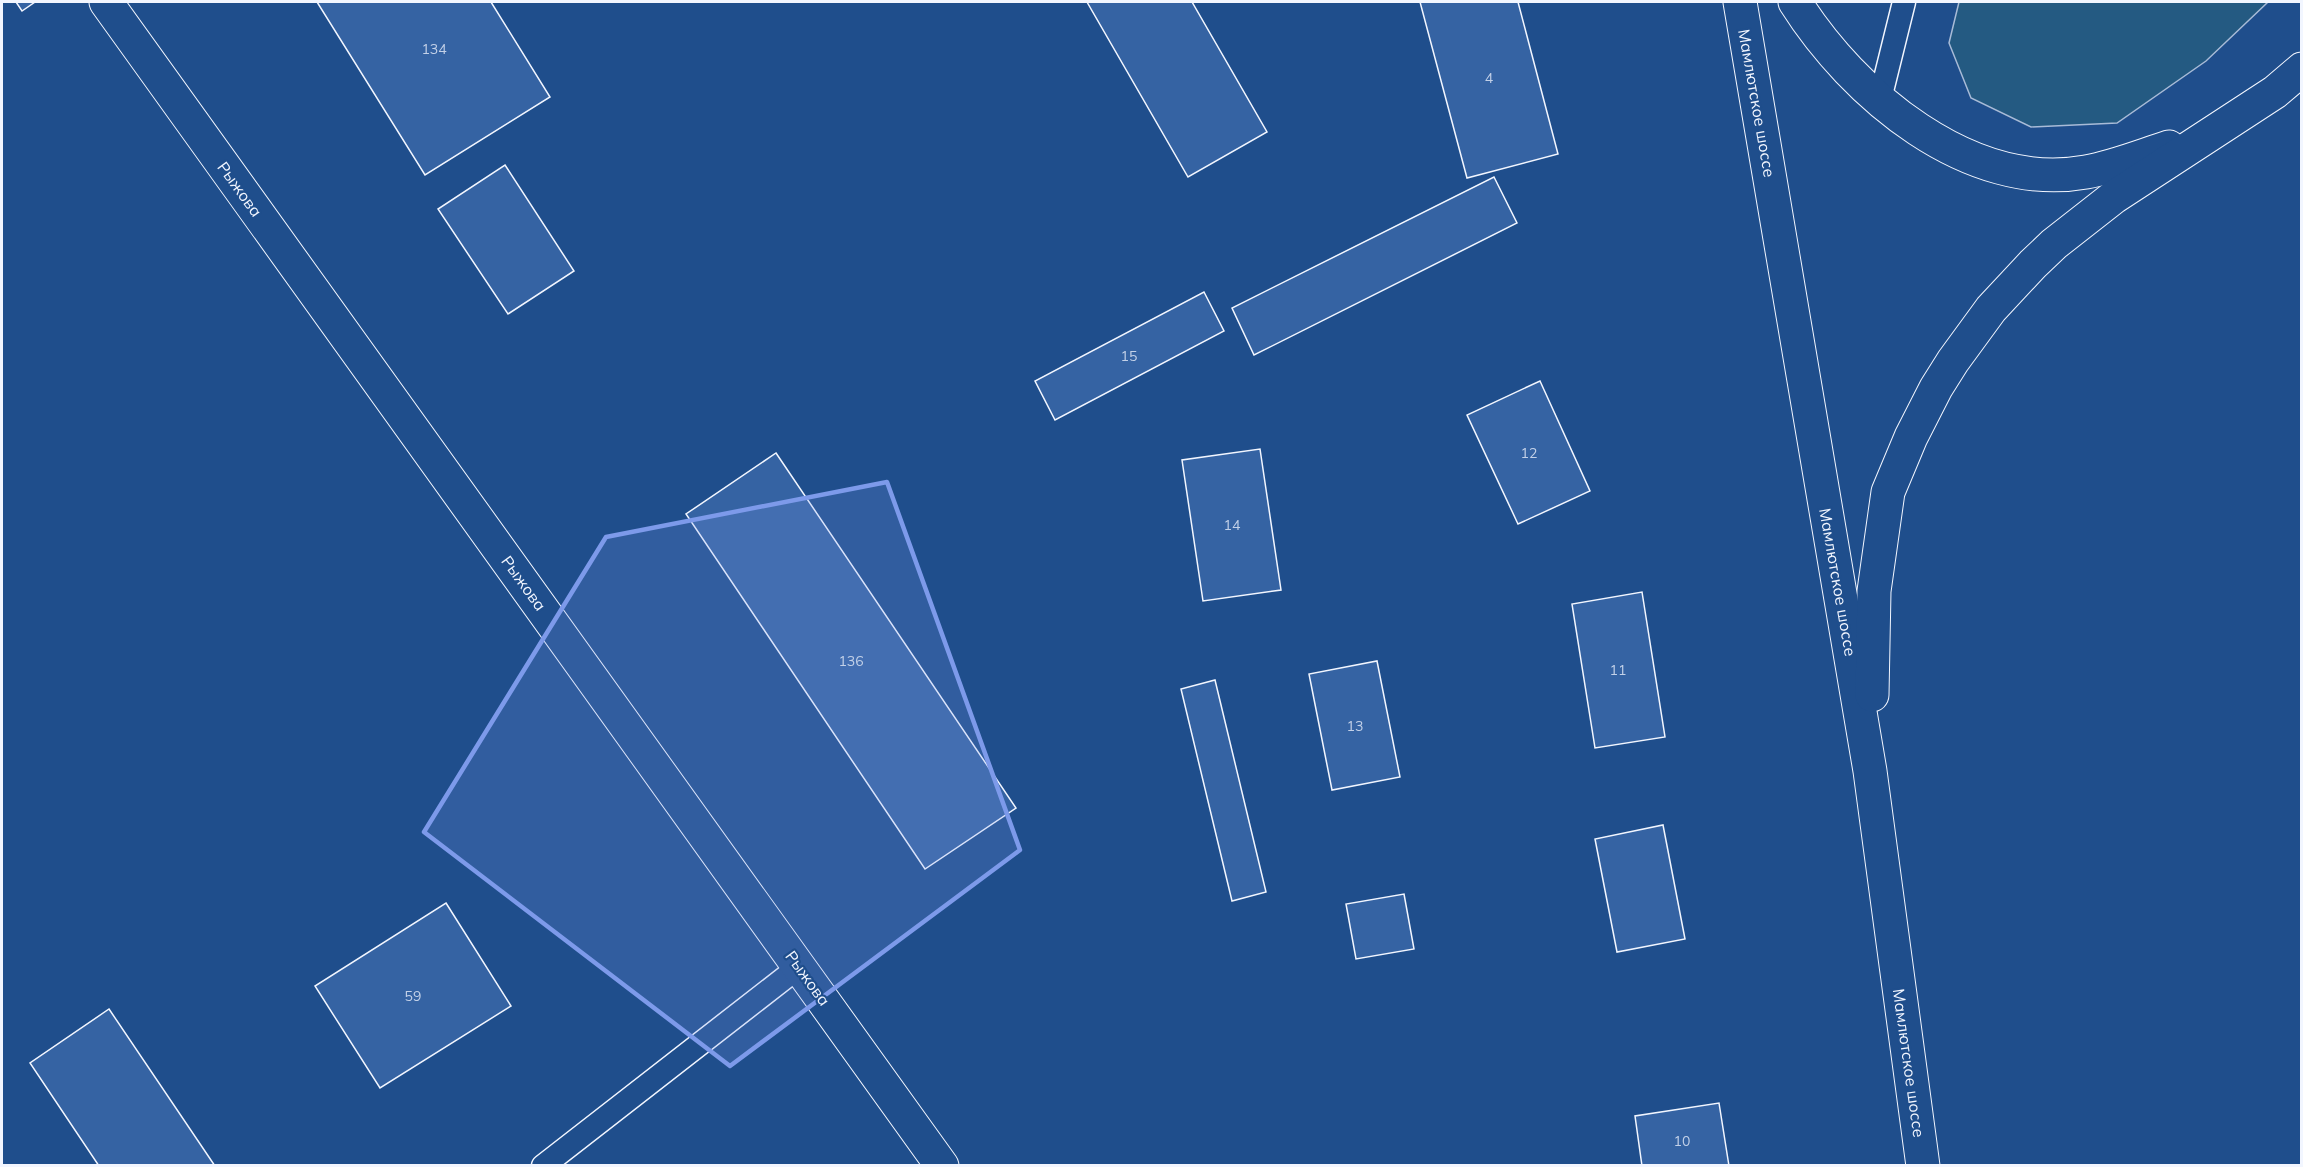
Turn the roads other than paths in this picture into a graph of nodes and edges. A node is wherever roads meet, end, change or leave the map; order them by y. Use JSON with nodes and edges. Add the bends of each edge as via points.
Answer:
{"nodes":[{"id":1,"x":106,"y":2,"type":"edge"},
{"id":2,"x":1740,"y":2,"type":"edge"},
{"id":3,"x":1795,"y":2,"type":"edge"},
{"id":4,"x":1904,"y":2,"type":"edge"},
{"id":5,"x":2301,"y":69,"type":"edge"},
{"id":6,"x":1880,"y":99,"type":"junction"},
{"id":7,"x":2210,"y":133,"type":"junction"},
{"id":8,"x":1870,"y":771,"type":"junction"},
{"id":9,"x":800,"y":966,"type":"junction"},
{"id":10,"x":543,"y":1166,"type":"edge"},
{"id":11,"x":942,"y":1166,"type":"edge"},
{"id":12,"x":1923,"y":1166,"type":"edge"}],
"edges":[{"from":1,"to":9,"type":"main road","name":"Рыжова"},
{"from":2,"to":8,"type":"main road","name":"Мамлютское шоссе"},
{"from":3,"to":6,"type":"main road","via":[[1835,56]]},
{"from":4,"to":6,"type":"lane"},
{"from":5,"to":7,"type":"main road","via":[[2274,92]]},
{"from":6,"to":7,"type":"main road","via":[[1947,147],[1973,160],[2024,172],[2085,173]]},
{"from":7,"to":8,"type":"main road","via":[[2114,197],[2032,264],[1991,309],[1936,388],[1888,492],[1874,591]]},
{"from":8,"to":12,"type":"main road","name":"Мамлютское шоссе"},
{"from":9,"to":10,"type":"lane"},
{"from":9,"to":11,"type":"main road","name":"Рыжова"}]}
